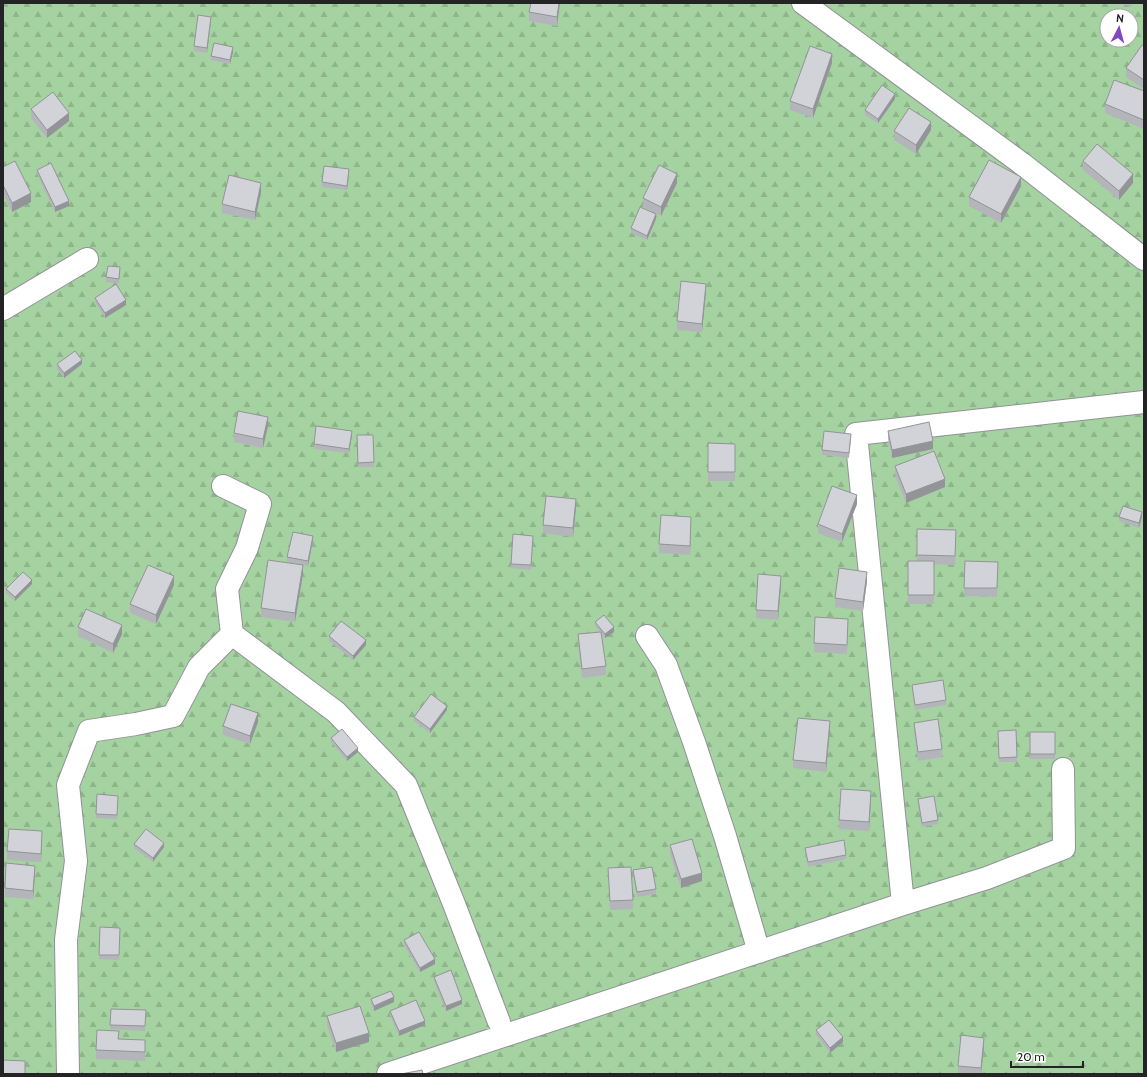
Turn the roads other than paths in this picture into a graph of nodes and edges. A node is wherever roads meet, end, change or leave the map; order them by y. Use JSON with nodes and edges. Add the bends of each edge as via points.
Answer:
{"nodes":[{"id":1,"x":803,"y":3,"type":"edge"},
{"id":2,"x":87,"y":259,"type":"dead end"},
{"id":3,"x":1144,"y":259,"type":"edge"},
{"id":4,"x":3,"y":309,"type":"edge"},
{"id":5,"x":1144,"y":402,"type":"edge"},
{"id":6,"x":223,"y":486,"type":"dead end"},
{"id":7,"x":232,"y":634,"type":"junction"},
{"id":8,"x":647,"y":636,"type":"dead end"},
{"id":9,"x":1063,"y":769,"type":"dead end"},
{"id":10,"x":903,"y":904,"type":"junction"},
{"id":11,"x":759,"y":952,"type":"junction"},
{"id":12,"x":498,"y":1022,"type":"dead end"},
{"id":13,"x":68,"y":1074,"type":"edge"},
{"id":14,"x":388,"y":1074,"type":"edge"}],
"edges":[{"from":1,"to":3,"type":"street","via":[[1021,163]]},
{"from":2,"to":4,"type":"street"},
{"from":5,"to":10,"type":"street","via":[[856,434]]},
{"from":6,"to":7,"type":"street","via":[[260,504],[247,548],[227,589]]},
{"from":7,"to":12,"type":"street","via":[[336,712],[406,785]]},
{"from":7,"to":13,"type":"street","via":[[199,667],[173,716],[90,731],[68,785],[76,861],[66,940]]},
{"from":8,"to":11,"type":"street","via":[[666,665],[694,742],[726,836]]},
{"from":9,"to":10,"type":"street","via":[[1064,848],[987,878]]},
{"from":10,"to":11,"type":"street"},
{"from":11,"to":14,"type":"street"}]}
